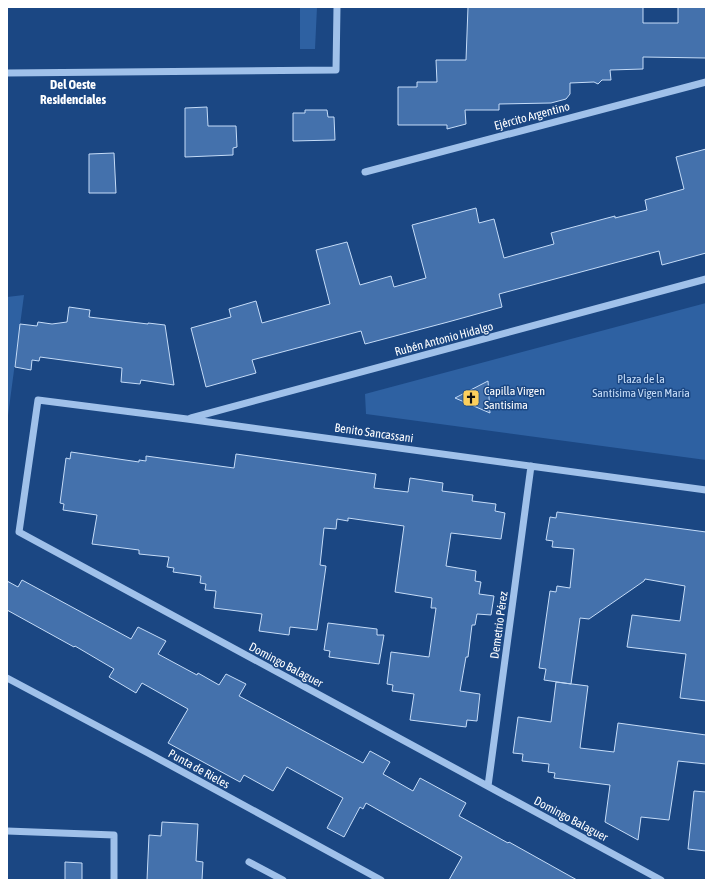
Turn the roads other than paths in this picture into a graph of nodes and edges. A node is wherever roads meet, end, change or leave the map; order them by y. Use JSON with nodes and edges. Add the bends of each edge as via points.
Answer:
{"nodes":[{"id":1,"x":337,"y":7,"type":"edge"},
{"id":2,"x":7,"y":73,"type":"edge"},
{"id":3,"x":706,"y":82,"type":"edge"},
{"id":4,"x":364,"y":172,"type":"dead end"},
{"id":5,"x":706,"y":279,"type":"edge"},
{"id":6,"x":38,"y":400,"type":"joint"},
{"id":7,"x":187,"y":419,"type":"junction"},
{"id":8,"x":531,"y":466,"type":"junction"},
{"id":9,"x":706,"y":490,"type":"edge"},
{"id":10,"x":7,"y":678,"type":"edge"},
{"id":11,"x":488,"y":786,"type":"junction"},
{"id":12,"x":7,"y":831,"type":"edge"},
{"id":13,"x":249,"y":862,"type":"dead end"},
{"id":14,"x":114,"y":880,"type":"edge"},
{"id":15,"x":283,"y":880,"type":"edge"},
{"id":16,"x":381,"y":880,"type":"edge"},
{"id":17,"x":661,"y":880,"type":"edge"}],
"edges":[{"from":1,"to":2,"type":"street","via":[[336,70]]},
{"from":3,"to":4,"type":"street","name":"Ejército Argentino"},
{"from":5,"to":7,"type":"street","name":"Rubén Antonio Hidalgo"},
{"from":6,"to":7,"type":"street","name":"Benito Sancassani"},
{"from":6,"to":11,"type":"street","name":"Domingo Balaguer","via":[[19,532]]},
{"from":7,"to":8,"type":"street","name":"Benito Sancassani"},
{"from":8,"to":9,"type":"street","name":"Benito Sancassani"},
{"from":8,"to":11,"type":"street","name":"Demetrio Pérez"},
{"from":10,"to":16,"type":"street","name":"Punta de Rieles"},
{"from":11,"to":17,"type":"street","name":"Domingo Balaguer"},
{"from":12,"to":14,"type":"street","via":[[114,835]]},
{"from":13,"to":15,"type":"street"}]}
